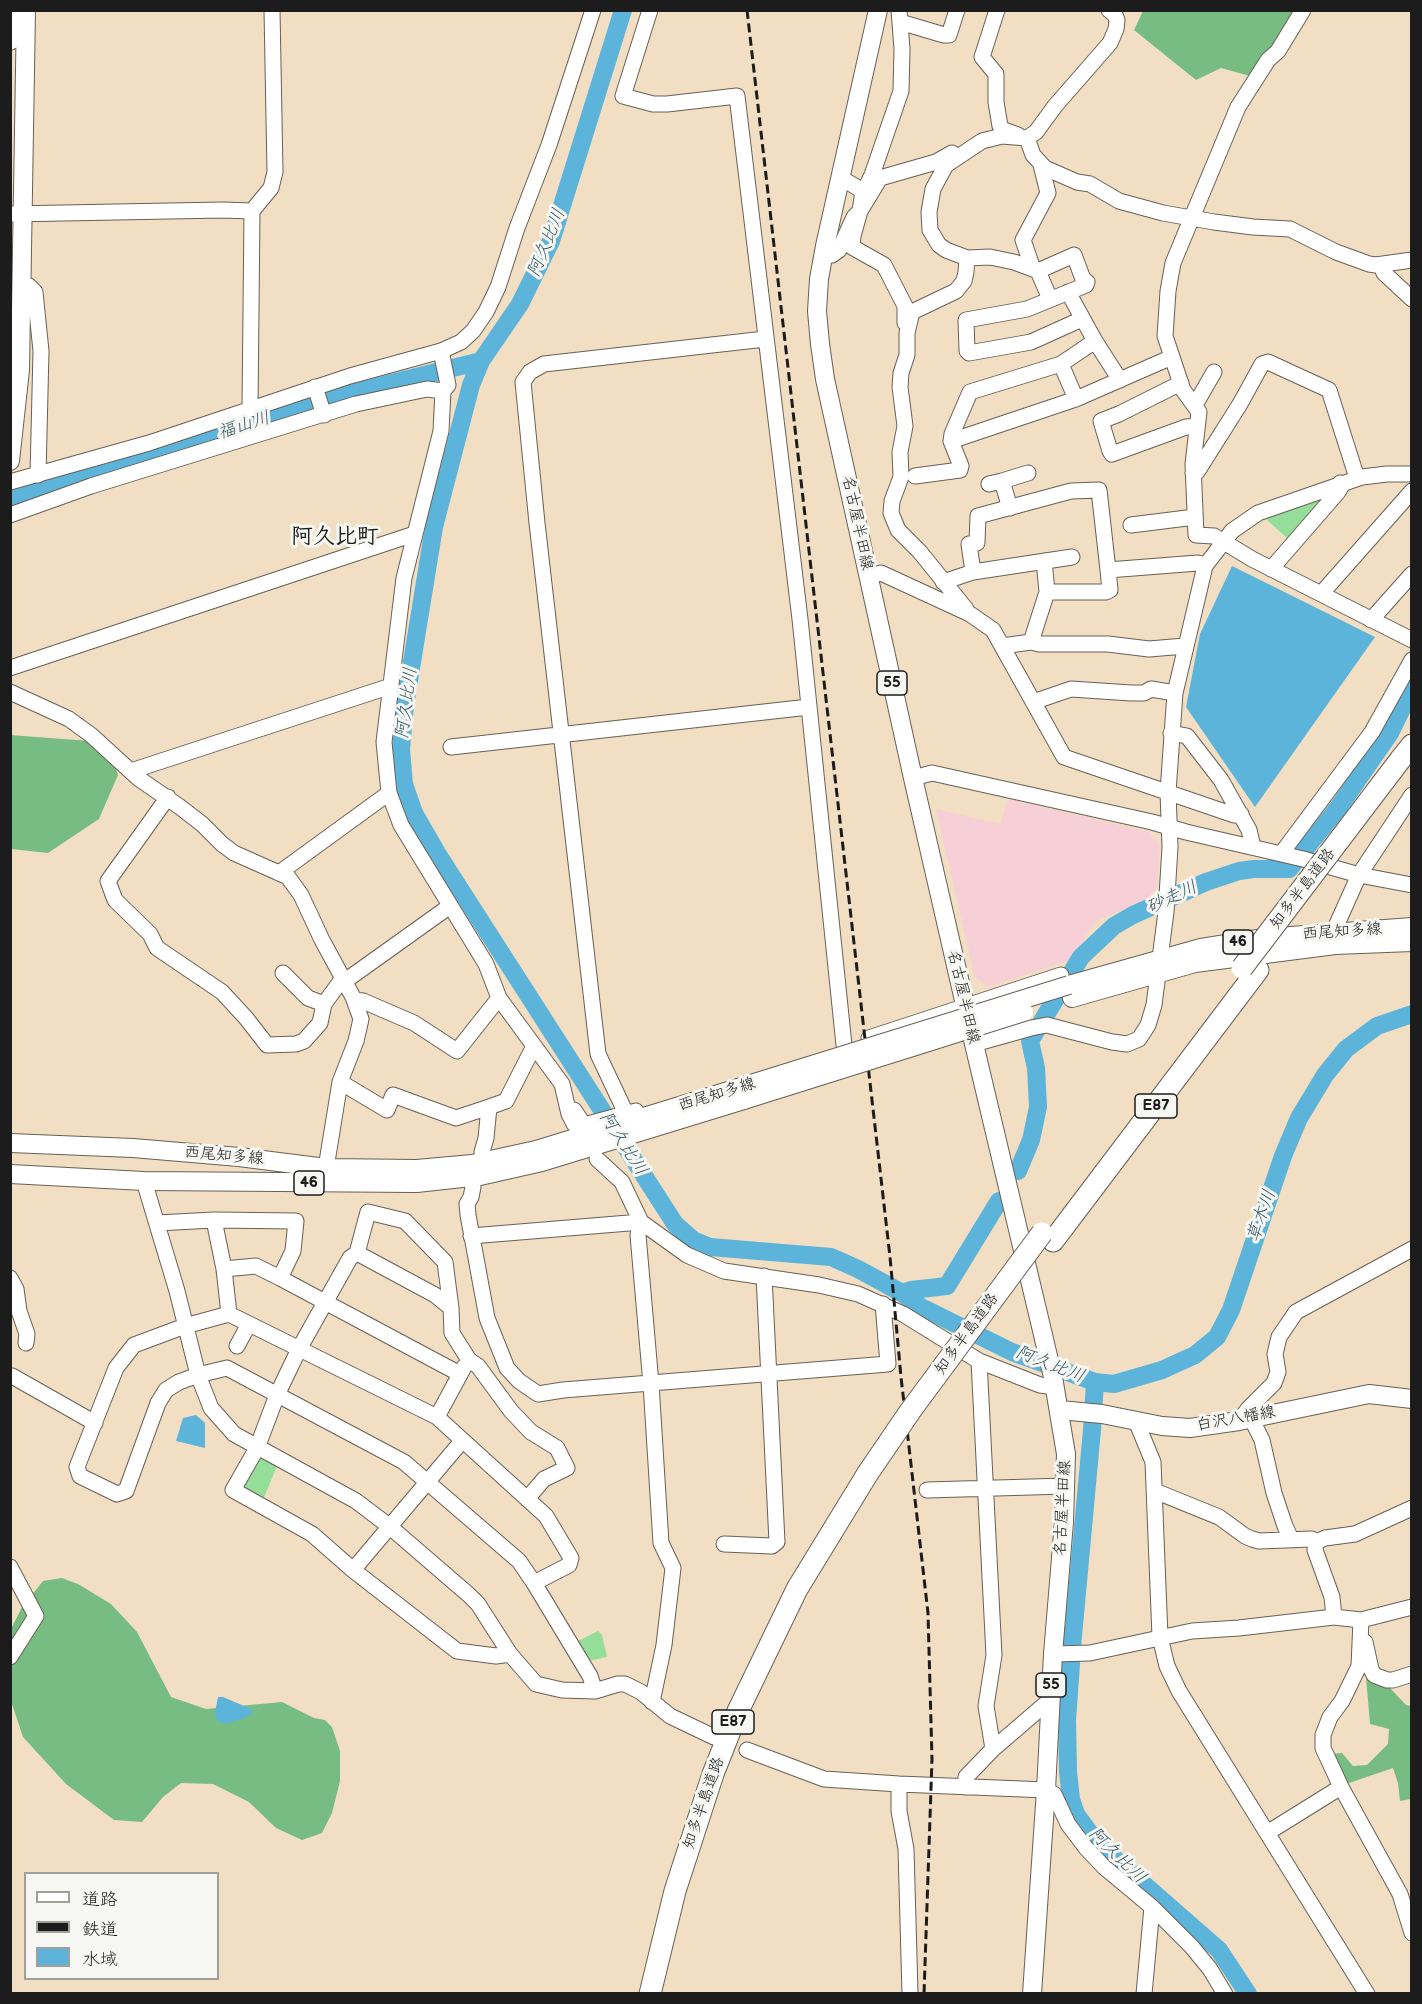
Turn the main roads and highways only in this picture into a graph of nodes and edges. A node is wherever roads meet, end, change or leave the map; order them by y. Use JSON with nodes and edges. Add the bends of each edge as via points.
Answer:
{"nodes":[{"id":1,"x":11,"y":10,"type":"edge"},
{"id":2,"x":26,"y":10,"type":"edge"},
{"id":3,"x":878,"y":10,"type":"edge"},
{"id":4,"x":10,"y":41,"type":"edge"},
{"id":5,"x":17,"y":214,"type":"edge"},
{"id":6,"x":10,"y":462,"type":"edge"},
{"id":7,"x":1408,"y":760,"type":"edge"},
{"id":8,"x":1412,"y":927,"type":"edge"},
{"id":9,"x":1412,"y":942,"type":"edge"},
{"id":10,"x":1160,"y":965,"type":"junction"},
{"id":11,"x":598,"y":1142,"type":"junction"},
{"id":12,"x":10,"y":1143,"type":"edge"},
{"id":13,"x":10,"y":1173,"type":"edge"},
{"id":14,"x":1412,"y":1399,"type":"edge"},
{"id":15,"x":1060,"y":1410,"type":"junction"},
{"id":16,"x":874,"y":1476,"type":"junction"},
{"id":17,"x":651,"y":1994,"type":"edge"},
{"id":18,"x":665,"y":1994,"type":"edge"},
{"id":19,"x":1032,"y":1994,"type":"edge"}],
"edges":[{"from":1,"to":4,"type":"main road"},
{"from":2,"to":5,"type":"main road"},
{"from":3,"to":15,"type":"main road","name":"名古屋半田線","number":"55","via":[[823,256],[817,312],[820,344],[913,778]]},
{"from":5,"to":6,"type":"main road","via":[[22,286],[20,370]]},
{"from":7,"to":16,"type":"highway","name":"知多半島道路","number":"E87","via":[[1048,1237],[935,1402]]},
{"from":8,"to":10,"type":"main road","name":"西尾知多線","number":"46","via":[[1264,938],[1201,948]]},
{"from":9,"to":10,"type":"main road","name":"西尾知多線","number":"46","via":[[1335,945]]},
{"from":10,"to":11,"type":"main road","name":"西尾知多線","number":"46","bridge":true,"via":[[1067,986]]},
{"from":11,"to":12,"type":"main road","name":"西尾知多線","number":"46","via":[[472,1164],[417,1169],[326,1168],[239,1156]]},
{"from":11,"to":13,"type":"main road","name":"西尾知多線","number":"46","via":[[542,1162],[480,1176],[417,1183],[144,1181]]},
{"from":14,"to":15,"type":"main road","name":"白沢八幡線","via":[[1369,1394],[1190,1428]]},
{"from":15,"to":19,"type":"main road","name":"名古屋半田線","number":"55","via":[[1066,1454],[1065,1654],[1050,1700]]},
{"from":16,"to":17,"type":"highway","name":"知多半島道路","number":"E87","via":[[796,1589],[738,1711],[681,1869]]},
{"from":16,"to":18,"type":"highway","name":"知多半島道路","number":"E87","via":[[809,1596],[751,1716],[705,1841]]}]}
